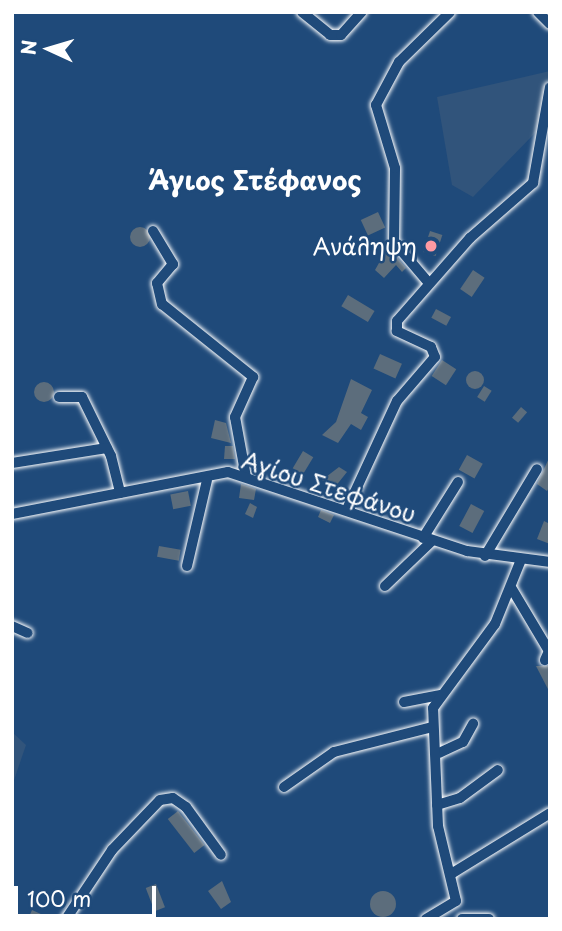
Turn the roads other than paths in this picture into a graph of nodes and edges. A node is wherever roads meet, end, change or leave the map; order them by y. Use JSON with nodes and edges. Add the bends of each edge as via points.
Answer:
{"nodes":[{"id":1,"x":302,"y":12,"type":"edge"},
{"id":2,"x":362,"y":12,"type":"edge"},
{"id":3,"x":450,"y":12,"type":"edge"},
{"id":4,"x":538,"y":12,"type":"edge"},
{"id":5,"x":550,"y":24,"type":"edge"},
{"id":6,"x":550,"y":87,"type":"edge"},
{"id":7,"x":153,"y":231,"type":"dead end"},
{"id":8,"x":428,"y":282,"type":"junction"},
{"id":9,"x":59,"y":397,"type":"dead end"},
{"id":10,"x":107,"y":447,"type":"junction"},
{"id":11,"x":12,"y":463,"type":"edge"},
{"id":12,"x":537,"y":469,"type":"dead end"},
{"id":13,"x":246,"y":477,"type":"junction"},
{"id":14,"x":207,"y":480,"type":"junction"},
{"id":15,"x":458,"y":482,"type":"dead end"},
{"id":16,"x":120,"y":493,"type":"junction"},
{"id":17,"x":347,"y":509,"type":"junction"},
{"id":18,"x":12,"y":514,"type":"edge"},
{"id":19,"x":428,"y":540,"type":"junction"},
{"id":20,"x":485,"y":556,"type":"junction"},
{"id":21,"x":520,"y":562,"type":"junction"},
{"id":22,"x":550,"y":562,"type":"edge"},
{"id":23,"x":187,"y":566,"type":"dead end"},
{"id":24,"x":385,"y":586,"type":"dead end"},
{"id":25,"x":512,"y":589,"type":"junction"},
{"id":26,"x":12,"y":626,"type":"edge"},
{"id":27,"x":28,"y":633,"type":"dead end"},
{"id":28,"x":545,"y":660,"type":"dead end"},
{"id":29,"x":439,"y":695,"type":"junction"},
{"id":30,"x":404,"y":702,"type":"dead end"},
{"id":31,"x":473,"y":724,"type":"dead end"},
{"id":32,"x":432,"y":727,"type":"junction"},
{"id":33,"x":439,"y":752,"type":"junction"},
{"id":34,"x":498,"y":770,"type":"dead end"},
{"id":35,"x":284,"y":787,"type":"dead end"},
{"id":36,"x":437,"y":805,"type":"junction"},
{"id":37,"x":550,"y":813,"type":"edge"},
{"id":38,"x":221,"y":855,"type":"dead end"},
{"id":39,"x":451,"y":874,"type":"junction"},
{"id":40,"x":456,"y":901,"type":"junction"},
{"id":41,"x":66,"y":919,"type":"edge"},
{"id":42,"x":426,"y":919,"type":"edge"},
{"id":43,"x":462,"y":919,"type":"edge"},
{"id":44,"x":489,"y":919,"type":"edge"}],
"edges":[{"from":1,"to":2,"type":"street","via":[[330,35],[341,35]]},
{"from":3,"to":8,"type":"street","via":[[399,62],[376,105],[395,168],[394,242]]},
{"from":4,"to":5,"type":"street"},
{"from":6,"to":8,"type":"street","via":[[533,183]]},
{"from":7,"to":13,"type":"street","via":[[173,264],[158,283],[162,304],[253,377],[235,417]]},
{"from":8,"to":17,"type":"street","via":[[396,328],[431,347],[434,359],[397,401]]},
{"from":9,"to":10,"type":"street","via":[[82,397]]},
{"from":10,"to":11,"type":"street"},
{"from":10,"to":16,"type":"street"},
{"from":12,"to":20,"type":"street"},
{"from":13,"to":14,"type":"street","name":"Αγίου Στεφάνου","via":[[228,472]]},
{"from":13,"to":17,"type":"street","name":"Αγίου Στεφάνου"},
{"from":14,"to":16,"type":"street","name":"Αγίου Στεφάνου"},
{"from":14,"to":23,"type":"street"},
{"from":15,"to":19,"type":"street"},
{"from":16,"to":18,"type":"street","name":"Αγίου Στεφάνου"},
{"from":17,"to":19,"type":"street","name":"Αγίου Στεφάνου"},
{"from":19,"to":20,"type":"street","name":"Αγίου Στεφάνου"},
{"from":19,"to":24,"type":"street"},
{"from":20,"to":21,"type":"street","name":"Αγίου Στεφάνου"},
{"from":21,"to":22,"type":"street","name":"Αγίου Στεφάνου"},
{"from":21,"to":25,"type":"street"},
{"from":25,"to":28,"type":"street","via":[[549,651]]},
{"from":25,"to":29,"type":"street","via":[[486,639]]},
{"from":26,"to":27,"type":"street"},
{"from":29,"to":30,"type":"street"},
{"from":29,"to":32,"type":"street"},
{"from":31,"to":33,"type":"street","via":[[463,742]]},
{"from":32,"to":33,"type":"street"},
{"from":32,"to":35,"type":"street","via":[[334,751]]},
{"from":33,"to":36,"type":"street"},
{"from":34,"to":36,"type":"street","via":[[460,797]]},
{"from":36,"to":39,"type":"street"},
{"from":37,"to":39,"type":"street"},
{"from":38,"to":41,"type":"street","via":[[179,801],[160,800],[112,850]]},
{"from":39,"to":40,"type":"street"},
{"from":40,"to":42,"type":"street"},
{"from":40,"to":43,"type":"street"},
{"from":43,"to":44,"type":"street"}]}
